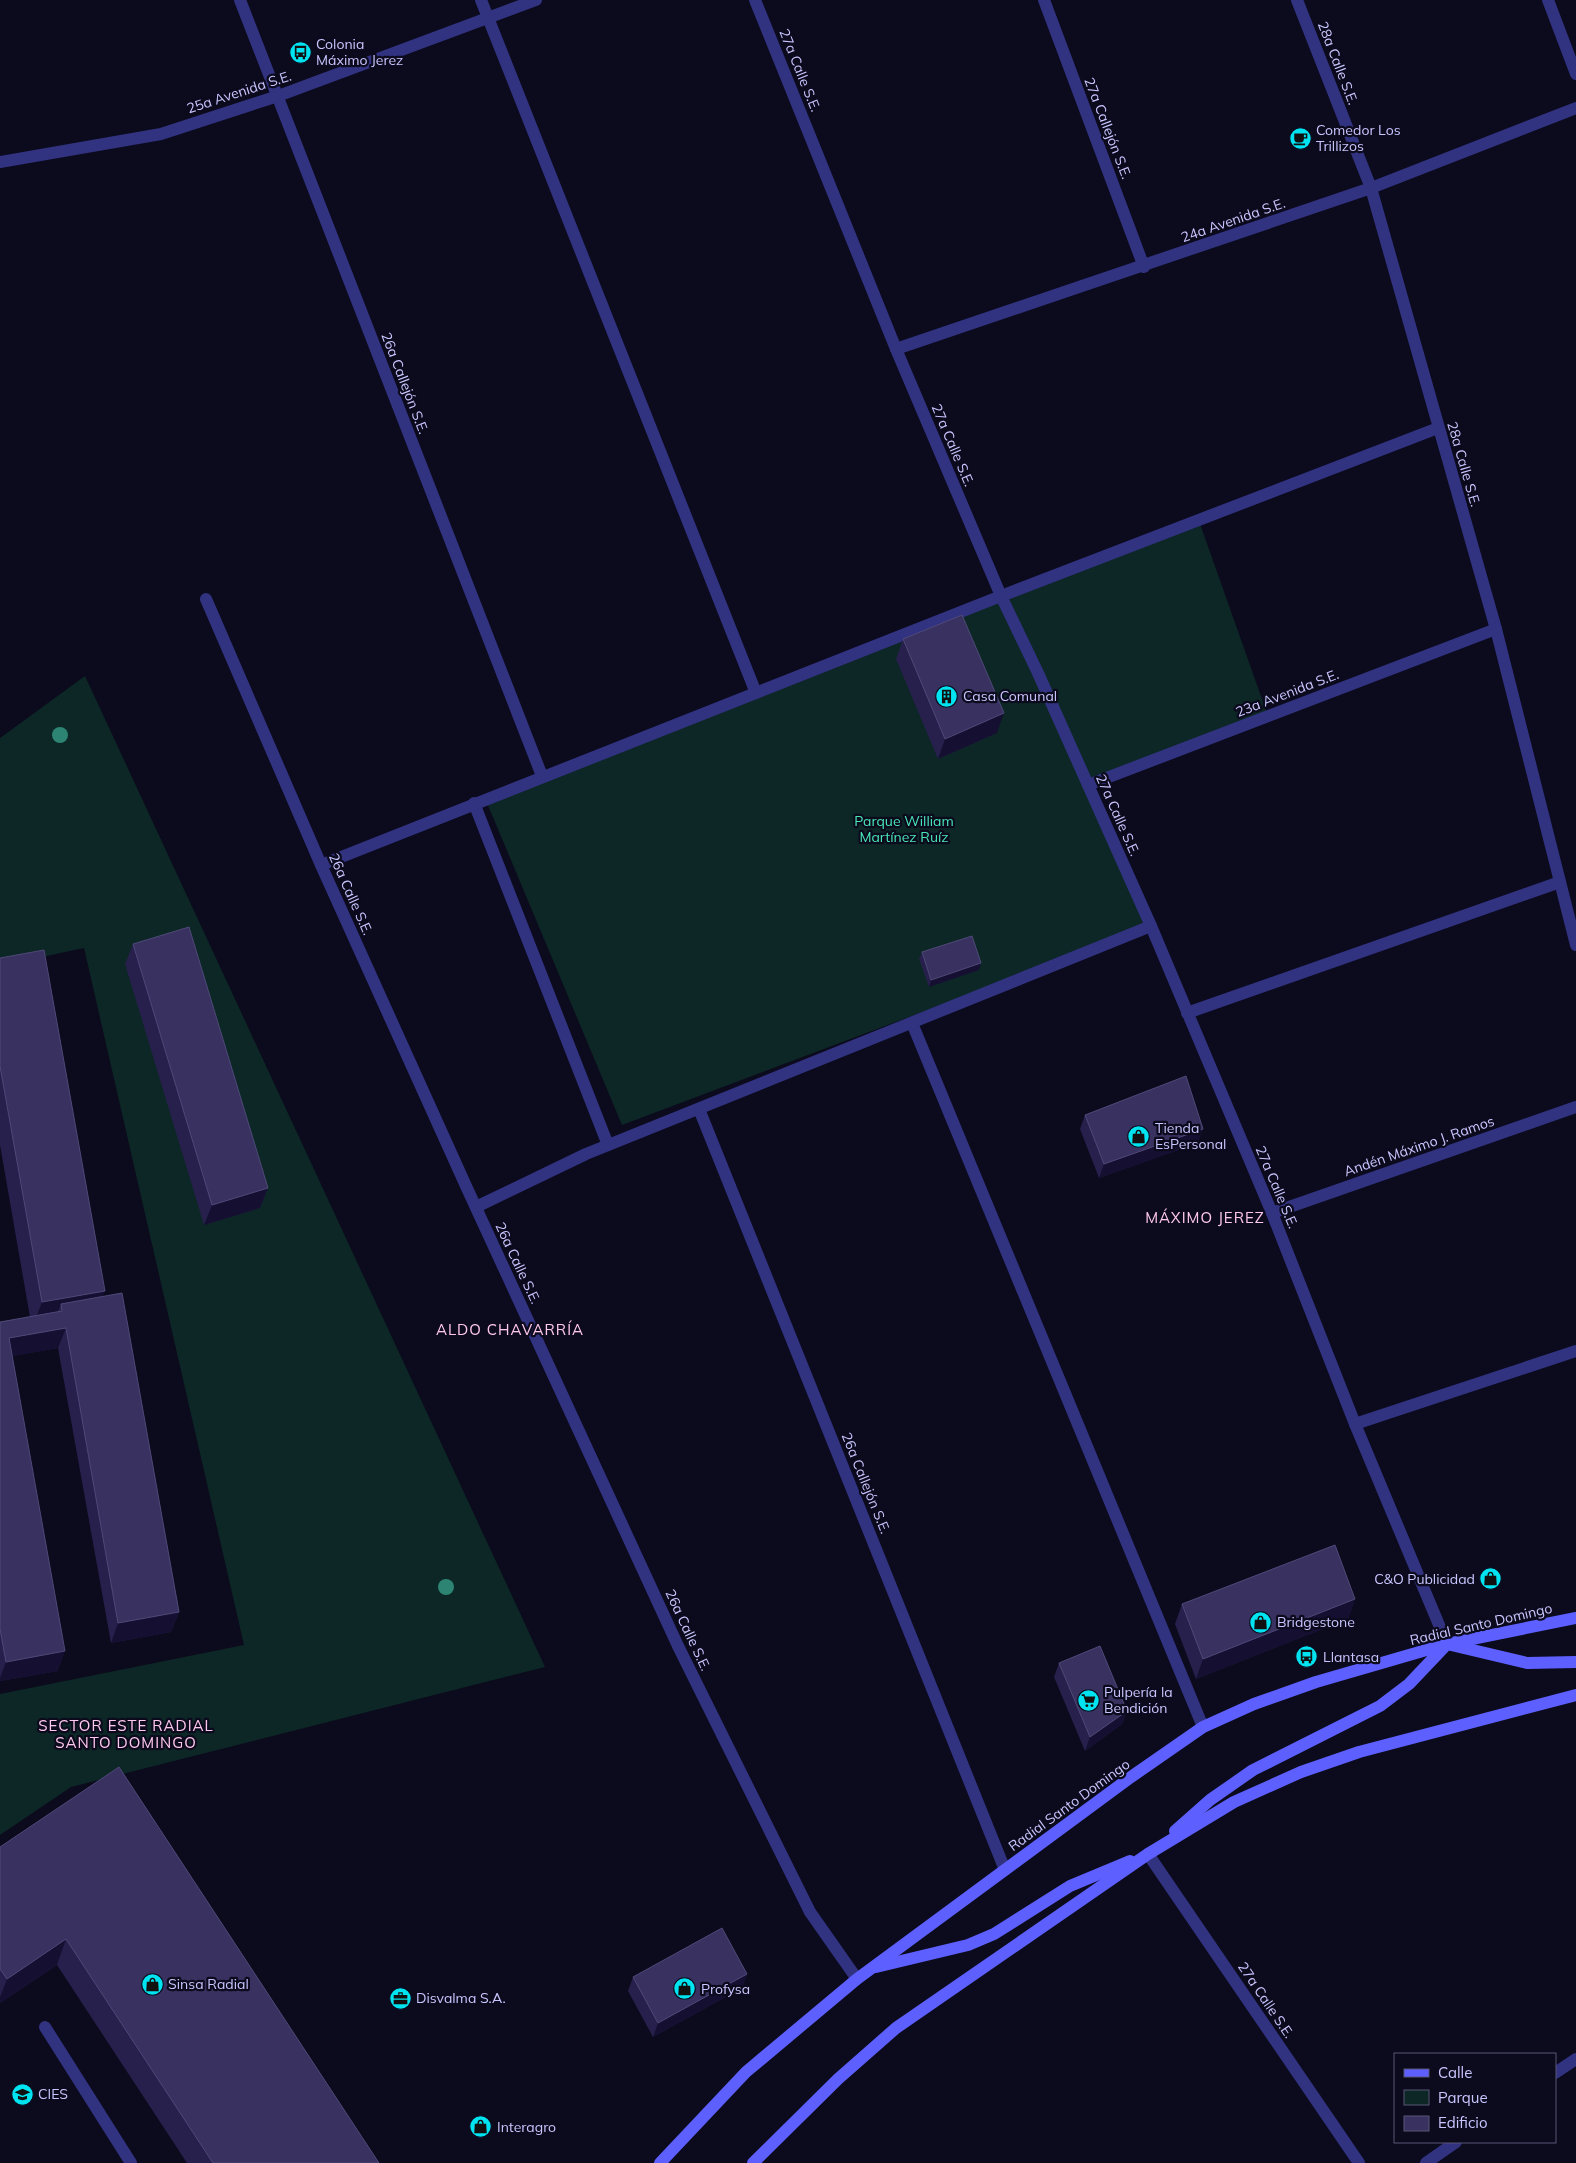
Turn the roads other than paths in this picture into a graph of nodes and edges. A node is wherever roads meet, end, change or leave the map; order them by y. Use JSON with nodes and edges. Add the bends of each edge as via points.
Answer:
{"nodes":[{"id":1,"x":240,"y":0,"type":"edge"},
{"id":2,"x":481,"y":0,"type":"edge"},
{"id":3,"x":536,"y":0,"type":"edge"},
{"id":4,"x":755,"y":0,"type":"edge"},
{"id":5,"x":1044,"y":0,"type":"edge"},
{"id":6,"x":1297,"y":0,"type":"edge"},
{"id":7,"x":1548,"y":0,"type":"edge"},
{"id":8,"x":488,"y":17,"type":"junction"},
{"id":9,"x":1576,"y":74,"type":"edge"},
{"id":10,"x":278,"y":96,"type":"junction"},
{"id":11,"x":1576,"y":108,"type":"edge"},
{"id":12,"x":0,"y":162,"type":"edge"},
{"id":13,"x":1371,"y":188,"type":"junction"},
{"id":14,"x":1144,"y":266,"type":"junction"},
{"id":15,"x":896,"y":350,"type":"junction"},
{"id":16,"x":1438,"y":428,"type":"junction"},
{"id":17,"x":1001,"y":596,"type":"junction"},
{"id":18,"x":206,"y":599,"type":"dead end"},
{"id":19,"x":1496,"y":629,"type":"junction"},
{"id":20,"x":756,"y":693,"type":"junction"},
{"id":21,"x":542,"y":776,"type":"junction"},
{"id":22,"x":1088,"y":784,"type":"junction"},
{"id":23,"x":474,"y":803,"type":"junction"},
{"id":24,"x":321,"y":865,"type":"junction"},
{"id":25,"x":1560,"y":882,"type":"junction"},
{"id":26,"x":1150,"y":926,"type":"junction"},
{"id":27,"x":1576,"y":945,"type":"edge"},
{"id":28,"x":1187,"y":1013,"type":"junction"},
{"id":29,"x":912,"y":1022,"type":"junction"},
{"id":30,"x":1576,"y":1107,"type":"edge"},
{"id":31,"x":699,"y":1109,"type":"junction"},
{"id":32,"x":608,"y":1145,"type":"junction"},
{"id":33,"x":476,"y":1207,"type":"junction"},
{"id":34,"x":1272,"y":1213,"type":"junction"},
{"id":35,"x":1576,"y":1351,"type":"edge"},
{"id":36,"x":1355,"y":1424,"type":"junction"},
{"id":37,"x":1576,"y":1618,"type":"edge"},
{"id":38,"x":1448,"y":1644,"type":"junction"},
{"id":39,"x":1576,"y":1662,"type":"edge"},
{"id":40,"x":1576,"y":1695,"type":"edge"},
{"id":41,"x":1203,"y":1727,"type":"junction"},
{"id":42,"x":1148,"y":1854,"type":"junction"},
{"id":43,"x":1005,"y":1870,"type":"junction"},
{"id":44,"x":871,"y":1968,"type":"junction"},
{"id":45,"x":857,"y":1979,"type":"junction"},
{"id":46,"x":45,"y":2027,"type":"dead end"},
{"id":47,"x":1576,"y":2058,"type":"edge"},
{"id":48,"x":1556,"y":2072,"type":"edge"},
{"id":49,"x":1455,"y":2143,"type":"edge"},
{"id":50,"x":132,"y":2163,"type":"edge"},
{"id":51,"x":660,"y":2163,"type":"edge"},
{"id":52,"x":753,"y":2163,"type":"edge"},
{"id":53,"x":1359,"y":2163,"type":"edge"},
{"id":54,"x":1426,"y":2163,"type":"edge"}],
"edges":[{"from":1,"to":10,"type":"street","name":"26a Callejón S.E."},
{"from":2,"to":8,"type":"street"},
{"from":3,"to":8,"type":"street","name":"25a Avenida S.E."},
{"from":4,"to":15,"type":"street","name":"27a Calle S.E."},
{"from":5,"to":14,"type":"street","name":"27a Callejón S.E."},
{"from":6,"to":13,"type":"street","name":"28a Calle S.E."},
{"from":7,"to":9,"type":"street"},
{"from":8,"to":10,"type":"street","name":"25a Avenida S.E."},
{"from":8,"to":20,"type":"street"},
{"from":10,"to":12,"type":"street","name":"25a Avenida S.E.","via":[[161,134]]},
{"from":10,"to":21,"type":"street","name":"26a Callejón S.E."},
{"from":11,"to":13,"type":"street","name":"24a Avenida S.E."},
{"from":13,"to":14,"type":"street","name":"24a Avenida S.E."},
{"from":13,"to":16,"type":"street","name":"28a Calle S.E."},
{"from":14,"to":15,"type":"street","name":"24a Avenida S.E."},
{"from":15,"to":17,"type":"street","name":"27a Calle S.E."},
{"from":16,"to":17,"type":"street"},
{"from":16,"to":19,"type":"street","name":"28a Calle S.E."},
{"from":17,"to":20,"type":"street"},
{"from":17,"to":22,"type":"street","name":"27a Calle S.E."},
{"from":18,"to":24,"type":"street","name":"26a Calle S.E."},
{"from":19,"to":22,"type":"street","name":"23a Avenida S.E."},
{"from":19,"to":25,"type":"street","name":"28a Calle S.E."},
{"from":20,"to":21,"type":"street"},
{"from":21,"to":23,"type":"street"},
{"from":22,"to":26,"type":"street","name":"27a Calle S.E."},
{"from":23,"to":24,"type":"street"},
{"from":23,"to":32,"type":"street"},
{"from":24,"to":33,"type":"street","name":"26a Calle S.E."},
{"from":25,"to":27,"type":"street","name":"28a Calle S.E."},
{"from":25,"to":28,"type":"street"},
{"from":26,"to":28,"type":"street","name":"27a Calle S.E."},
{"from":26,"to":29,"type":"street"},
{"from":28,"to":34,"type":"street","name":"27a Calle S.E."},
{"from":29,"to":31,"type":"street"},
{"from":29,"to":41,"type":"street"},
{"from":30,"to":34,"type":"street","name":"Andén Máximo J. Ramos"},
{"from":31,"to":32,"type":"street"},
{"from":31,"to":43,"type":"street","name":"26a Callejón S.E."},
{"from":32,"to":33,"type":"street"},
{"from":33,"to":45,"type":"street","name":"26a Calle S.E.","via":[[691,1672],[810,1912]]},
{"from":34,"to":36,"type":"street","name":"27a Calle S.E."},
{"from":35,"to":36,"type":"street"},
{"from":36,"to":38,"type":"street","name":"27a Calle S.E."},
{"from":37,"to":38,"type":"main road","name":"Radial Santo Domingo"},
{"from":38,"to":39,"type":"main road","via":[[1527,1663]]},
{"from":38,"to":41,"type":"main road","name":"Radial Santo Domingo","via":[[1316,1682]]},
{"from":38,"to":42,"type":"main road","via":[[1409,1684],[1380,1706],[1253,1770],[1210,1800]]},
{"from":40,"to":42,"type":"main road","via":[[1369,1749],[1301,1772],[1234,1802]]},
{"from":41,"to":43,"type":"main road","name":"Radial Santo Domingo"},
{"from":42,"to":44,"type":"main road","via":[[1070,1886],[994,1934],[977,1941]]},
{"from":42,"to":52,"type":"main road","via":[[896,2028],[838,2079]]},
{"from":42,"to":53,"type":"street","name":"27a Calle S.E."},
{"from":43,"to":44,"type":"main road","name":"Radial Santo Domingo"},
{"from":44,"to":45,"type":"main road","name":"Radial Santo Domingo"},
{"from":45,"to":51,"type":"main road","name":"Radial Santo Domingo","via":[[746,2072]]},
{"from":46,"to":50,"type":"street"},
{"from":47,"to":48,"type":"street"},
{"from":49,"to":54,"type":"street"}]}
